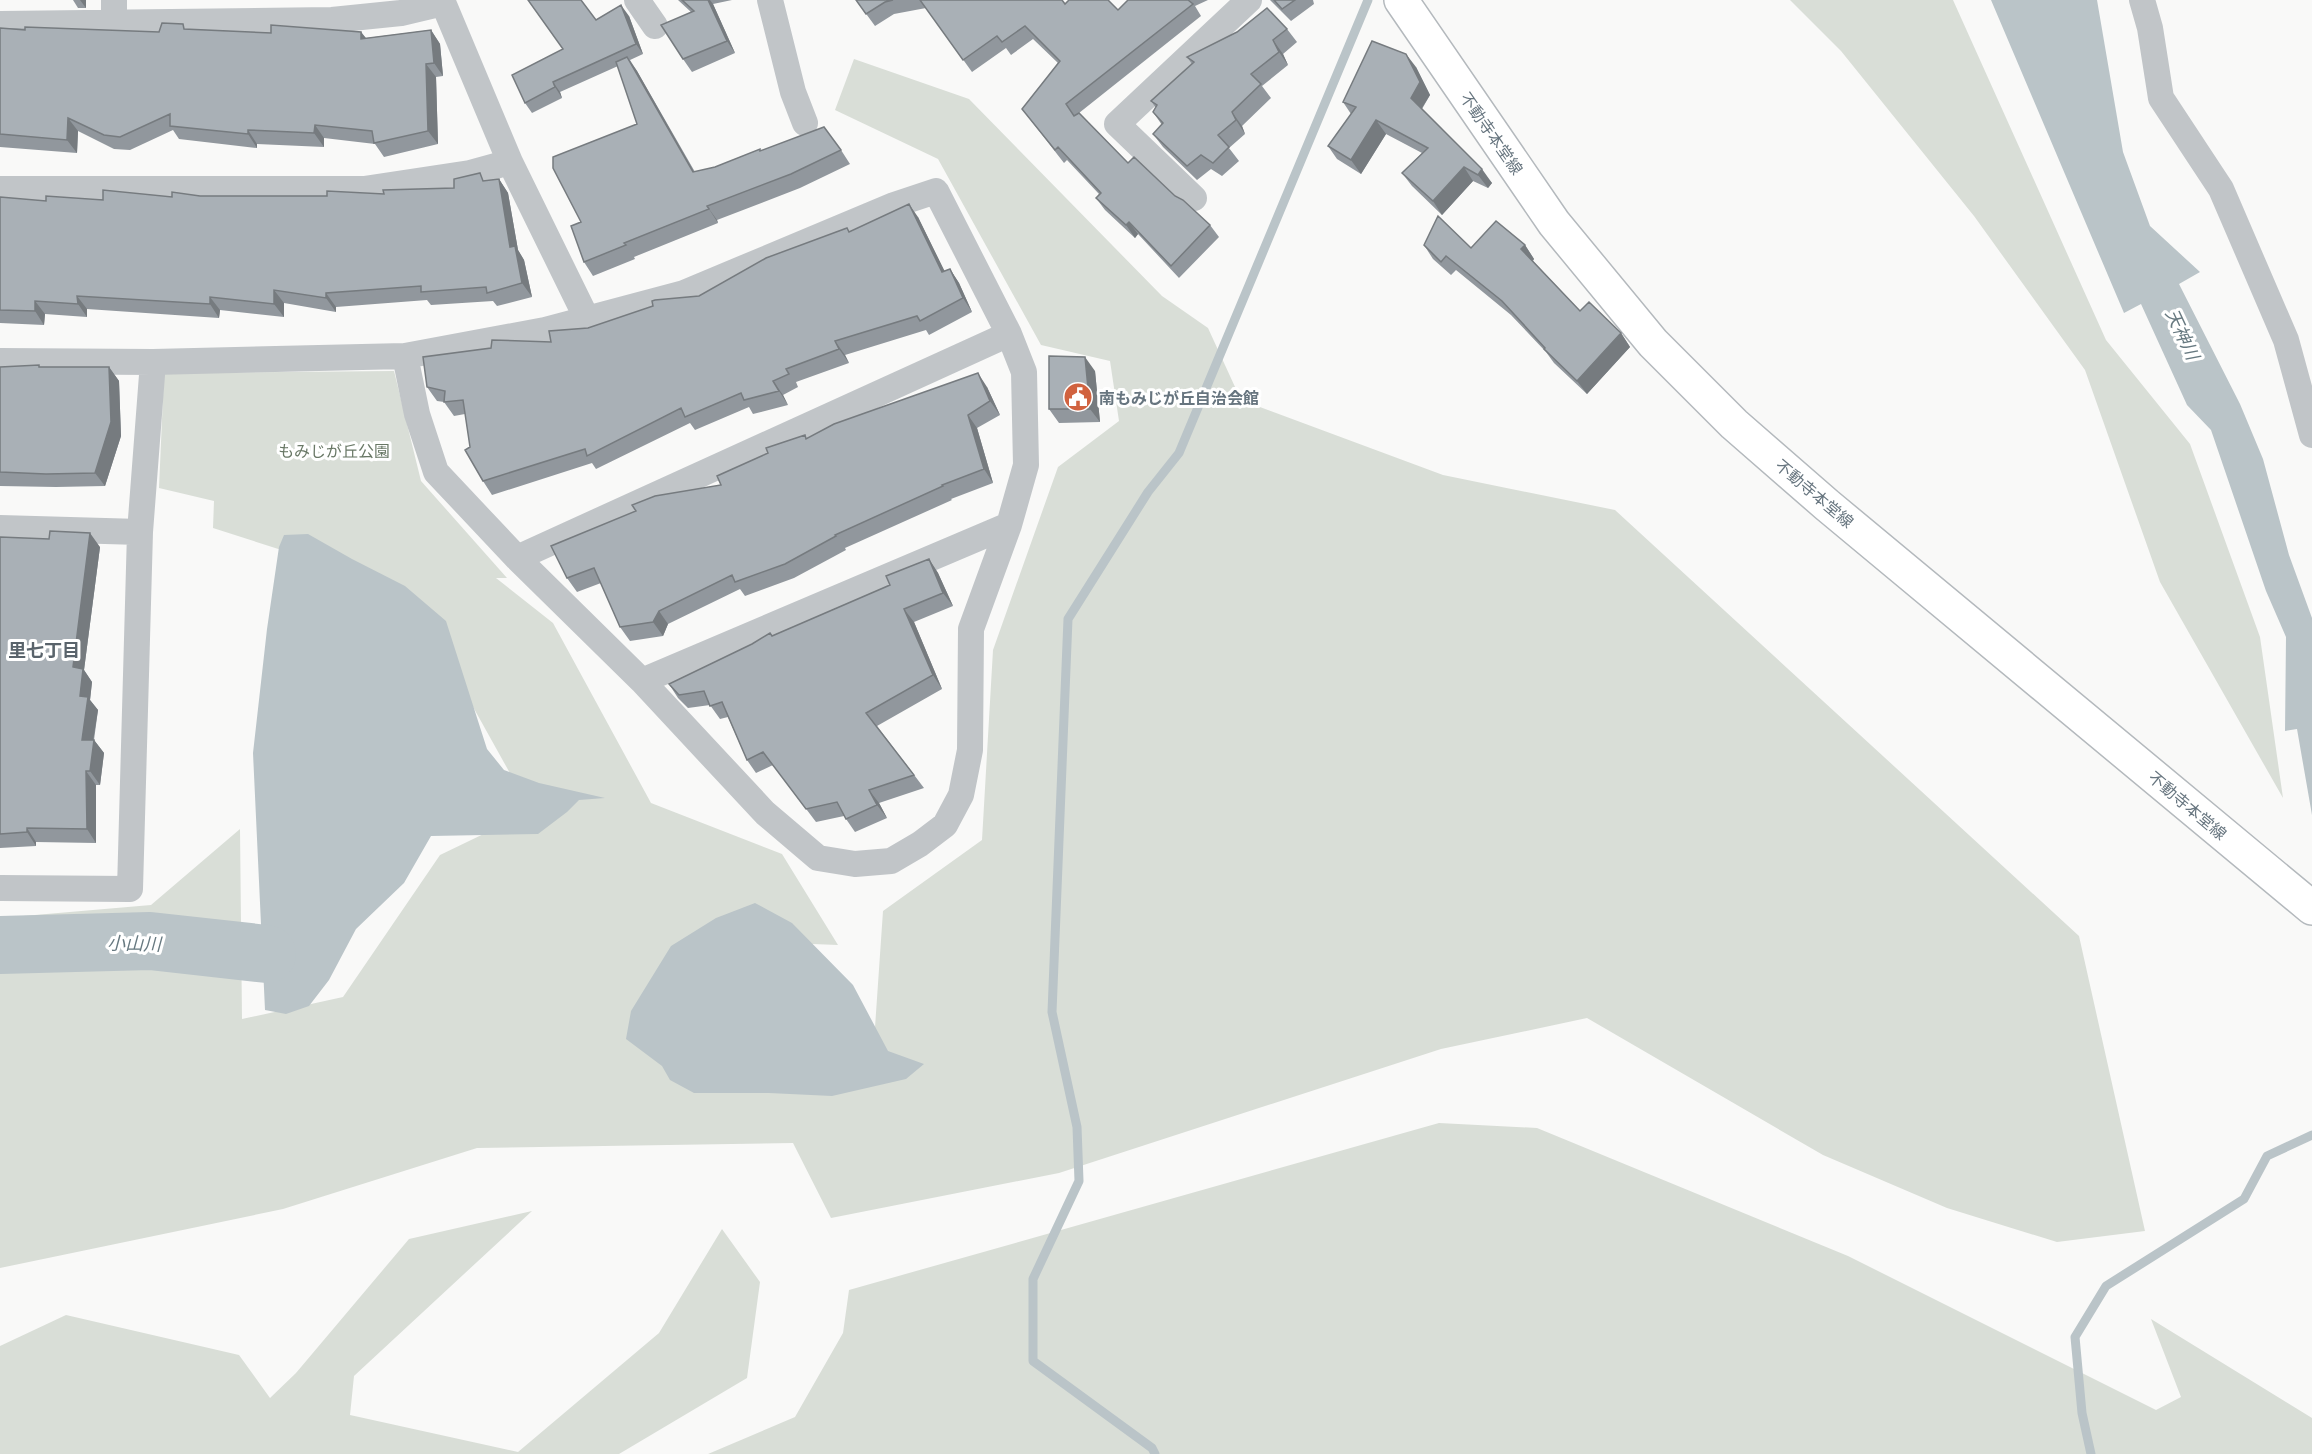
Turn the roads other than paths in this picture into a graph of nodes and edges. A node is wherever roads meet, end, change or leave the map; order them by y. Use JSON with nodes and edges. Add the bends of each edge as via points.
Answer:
{"nodes":[{"id":1,"x":638,"y":0,"type":"edge"},
{"id":2,"x":770,"y":0,"type":"edge"},
{"id":3,"x":1249,"y":0,"type":"edge"},
{"id":4,"x":1401,"y":0,"type":"edge"},
{"id":5,"x":2142,"y":0,"type":"edge"},
{"id":6,"x":442,"y":1,"type":"edge"},
{"id":7,"x":114,"y":12,"type":"edge"},
{"id":8,"x":0,"y":24,"type":"edge"},
{"id":9,"x":655,"y":26,"type":"dead end"},
{"id":10,"x":805,"y":123,"type":"dead end"},
{"id":11,"x":510,"y":162,"type":"junction"},
{"id":12,"x":0,"y":189,"type":"edge"},
{"id":13,"x":1194,"y":198,"type":"dead end"},
{"id":14,"x":587,"y":319,"type":"junction"},
{"id":15,"x":1009,"y":334,"type":"junction"},
{"id":16,"x":405,"y":356,"type":"junction"},
{"id":17,"x":0,"y":360,"type":"edge"},
{"id":18,"x":153,"y":362,"type":"junction"},
{"id":19,"x":2312,"y":435,"type":"edge"},
{"id":20,"x":1008,"y":525,"type":"junction"},
{"id":21,"x":0,"y":528,"type":"edge"},
{"id":22,"x":140,"y":532,"type":"junction"},
{"id":23,"x":517,"y":558,"type":"junction"},
{"id":24,"x":642,"y":681,"type":"junction"},
{"id":25,"x":0,"y":888,"type":"edge"},
{"id":26,"x":2311,"y":907,"type":"edge"}],
"edges":[{"from":1,"to":9,"type":"street"},
{"from":2,"to":10,"type":"street","via":[[793,92]]},
{"from":3,"to":13,"type":"street","via":[[1117,124]]},
{"from":4,"to":26,"type":"main road","name":"不動寺本堂線","via":[[1554,223],[1653,343],[1734,424]]},
{"from":5,"to":19,"type":"street","via":[[2161,98],[2221,189],[2286,340]]},
{"from":6,"to":7,"type":"street","via":[[401,13],[332,20]]},
{"from":6,"to":11,"type":"street"},
{"from":7,"to":8,"type":"street"},
{"from":11,"to":12,"type":"street","via":[[470,173],[364,189]]},
{"from":11,"to":14,"type":"street"},
{"from":14,"to":15,"type":"street","via":[[684,293],[936,191]]},
{"from":14,"to":16,"type":"street"},
{"from":15,"to":20,"type":"street","via":[[1024,372],[1026,465]]},
{"from":15,"to":23,"type":"street"},
{"from":16,"to":18,"type":"street"},
{"from":16,"to":23,"type":"street","via":[[417,414],[436,472]]},
{"from":17,"to":18,"type":"street"},
{"from":18,"to":22,"type":"street"},
{"from":20,"to":24,"type":"street"},
{"from":20,"to":24,"type":"street","via":[[971,629],[970,750],[961,795],[945,825],[891,861],[855,864],[818,858],[765,813]]},
{"from":21,"to":22,"type":"street"},
{"from":22,"to":25,"type":"street","via":[[130,889]]},
{"from":23,"to":24,"type":"street"}]}
